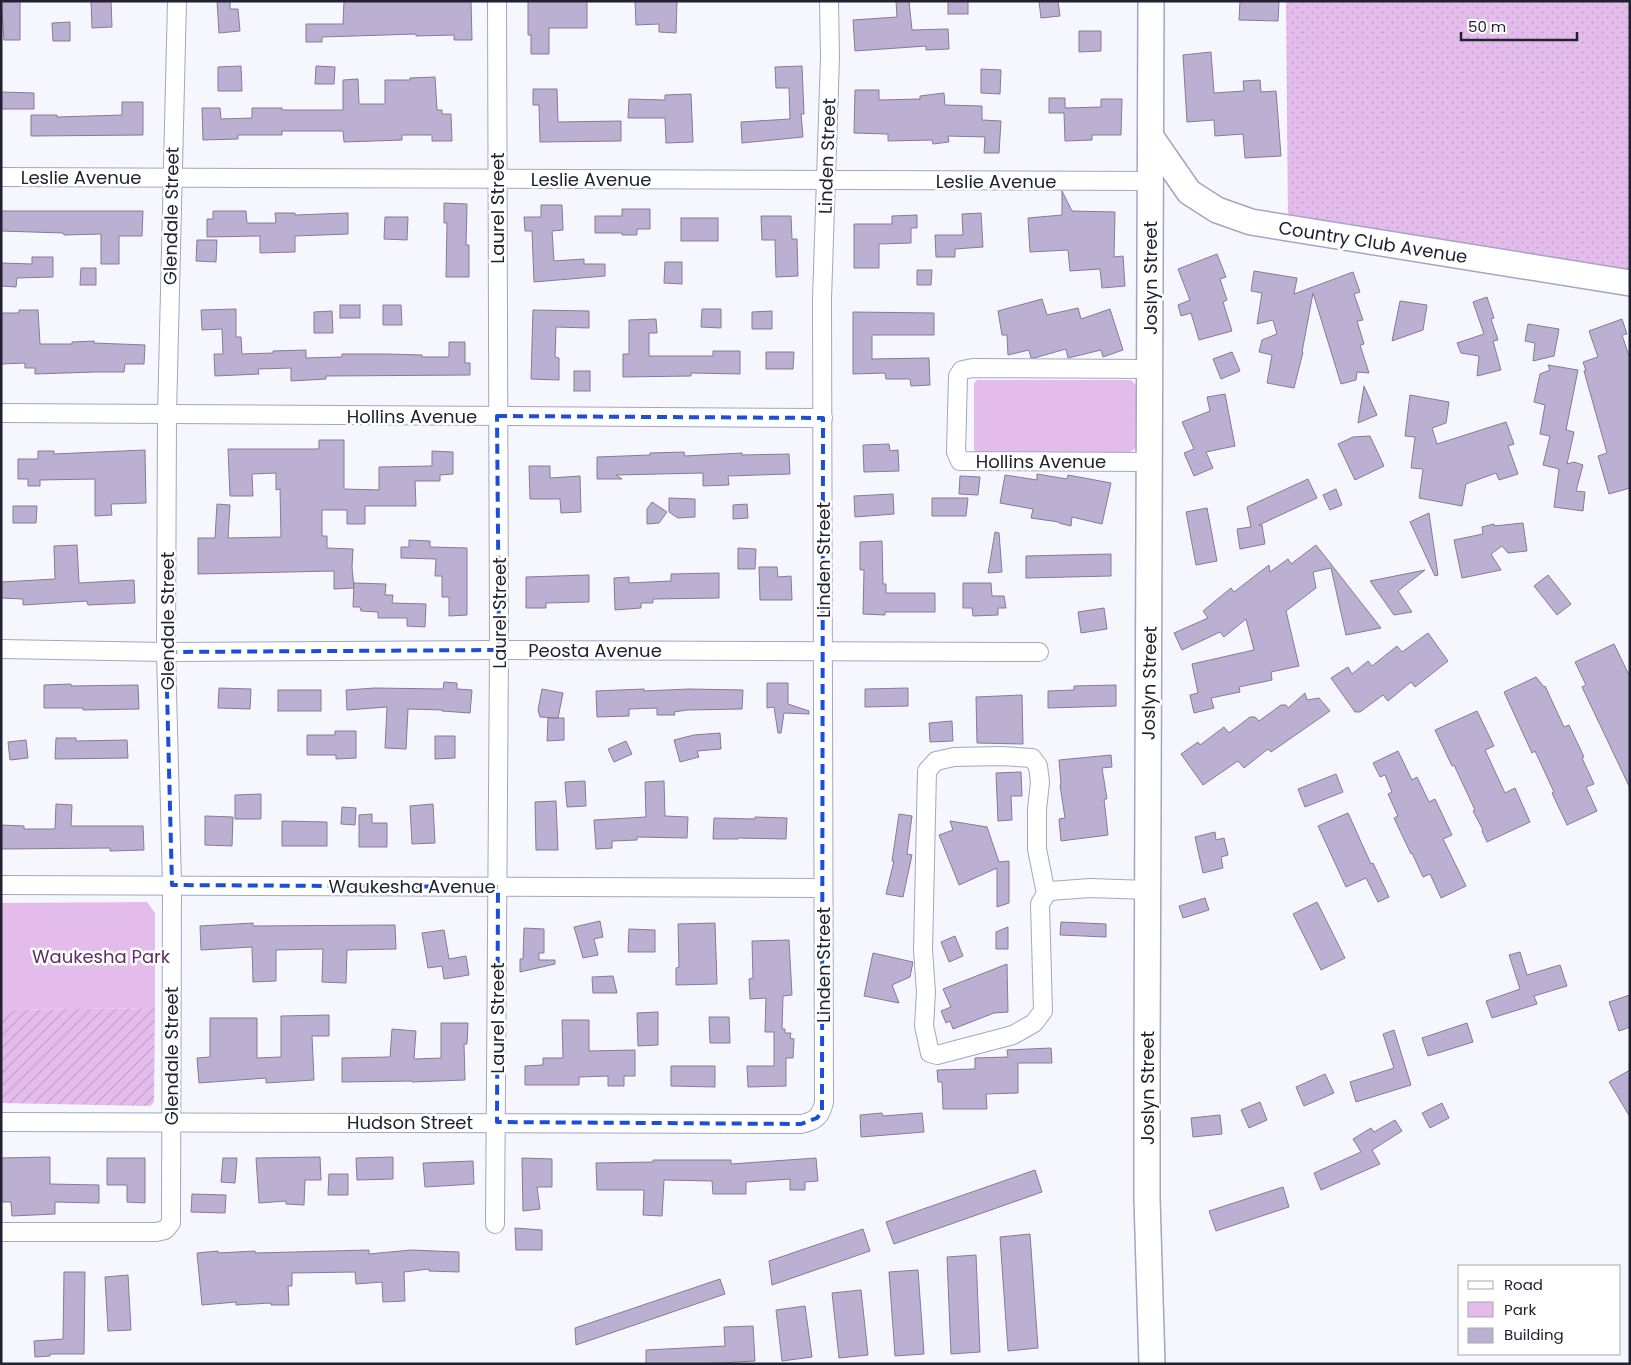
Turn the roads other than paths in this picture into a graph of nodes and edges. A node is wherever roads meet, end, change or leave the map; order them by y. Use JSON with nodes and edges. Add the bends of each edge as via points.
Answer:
{"nodes":[{"id":1,"x":177,"y":1,"type":"edge"},
{"id":2,"x":497,"y":1,"type":"edge"},
{"id":3,"x":829,"y":1,"type":"edge"},
{"id":4,"x":1151,"y":1,"type":"edge"},
{"id":5,"x":1151,"y":136,"type":"junction"},
{"id":6,"x":1,"y":177,"type":"edge"},
{"id":7,"x":172,"y":178,"type":"junction"},
{"id":8,"x":497,"y":179,"type":"junction"},
{"id":9,"x":826,"y":180,"type":"junction"},
{"id":10,"x":1151,"y":181,"type":"junction"},
{"id":11,"x":1630,"y":283,"type":"edge"},
{"id":12,"x":1150,"y":369,"type":"junction"},
{"id":13,"x":1,"y":413,"type":"edge"},
{"id":14,"x":166,"y":415,"type":"junction"},
{"id":15,"x":497,"y":416,"type":"junction"},
{"id":16,"x":823,"y":418,"type":"junction"},
{"id":17,"x":1149,"y":462,"type":"junction"},
{"id":18,"x":1,"y":649,"type":"edge"},
{"id":19,"x":499,"y":650,"type":"junction"},
{"id":20,"x":166,"y":652,"type":"junction"},
{"id":21,"x":824,"y":652,"type":"junction"},
{"id":22,"x":1039,"y":652,"type":"dead end"},
{"id":23,"x":1,"y":885,"type":"edge"},
{"id":24,"x":172,"y":885,"type":"junction"},
{"id":25,"x":498,"y":887,"type":"junction"},
{"id":26,"x":823,"y":888,"type":"junction"},
{"id":27,"x":1148,"y":890,"type":"junction"},
{"id":28,"x":1046,"y":894,"type":"junction"},
{"id":29,"x":818,"y":1118,"type":"joint"},
{"id":30,"x":1,"y":1122,"type":"edge"},
{"id":31,"x":496,"y":1122,"type":"junction"},
{"id":32,"x":171,"y":1123,"type":"junction"},
{"id":33,"x":495,"y":1224,"type":"dead end"},
{"id":34,"x":1,"y":1232,"type":"edge"},
{"id":35,"x":1152,"y":1364,"type":"edge"}],
"edges":[{"from":1,"to":7,"type":"street","name":"Glendale Street"},
{"from":2,"to":8,"type":"street","name":"Laurel Street"},
{"from":3,"to":9,"type":"street","name":"Linden Street"},
{"from":4,"to":5,"type":"street","name":"Joslyn Street"},
{"from":5,"to":10,"type":"street","name":"Joslyn Street"},
{"from":5,"to":11,"type":"street","name":"Country Club Avenue","via":[[1189,192],[1217,210],[1251,222]]},
{"from":6,"to":7,"type":"street","name":"Leslie Avenue"},
{"from":7,"to":8,"type":"street","name":"Leslie Avenue"},
{"from":7,"to":14,"type":"street","name":"Glendale Street"},
{"from":8,"to":9,"type":"street","name":"Leslie Avenue"},
{"from":8,"to":15,"type":"street","name":"Laurel Street"},
{"from":9,"to":10,"type":"street","name":"Leslie Avenue"},
{"from":9,"to":16,"type":"street","name":"Linden Street"},
{"from":10,"to":12,"type":"street","name":"Joslyn Street"},
{"from":12,"to":17,"type":"street","name":"Joslyn Street"},
{"from":12,"to":17,"type":"street","name":"Hollins Avenue","via":[[962,370],[958,376],[956,452],[960,460]]},
{"from":13,"to":14,"type":"street","name":"Hollins Avenue"},
{"from":14,"to":15,"type":"street","name":"Hollins Avenue"},
{"from":14,"to":20,"type":"street","name":"Glendale Street"},
{"from":15,"to":16,"type":"street","name":"Hollins Avenue"},
{"from":15,"to":19,"type":"street","name":"Laurel Street"},
{"from":16,"to":21,"type":"street","name":"Linden Street"},
{"from":17,"to":27,"type":"street","name":"Joslyn Street"},
{"from":18,"to":20,"type":"street","name":"Peosta Avenue"},
{"from":19,"to":20,"type":"street","name":"Peosta Avenue"},
{"from":19,"to":21,"type":"street","name":"Peosta Avenue"},
{"from":19,"to":25,"type":"street","name":"Laurel Street"},
{"from":20,"to":24,"type":"street","name":"Glendale Street"},
{"from":21,"to":22,"type":"street","name":"Peosta Avenue"},
{"from":21,"to":26,"type":"street","name":"Linden Street"},
{"from":23,"to":24,"type":"street","name":"Waukesha Avenue"},
{"from":24,"to":25,"type":"street","name":"Waukesha Avenue"},
{"from":24,"to":32,"type":"street","name":"Glendale Street"},
{"from":25,"to":26,"type":"street","name":"Waukesha Avenue"},
{"from":25,"to":31,"type":"street","name":"Laurel Street"},
{"from":26,"to":29,"type":"street","name":"Linden Street","via":[[824,1102]]},
{"from":27,"to":28,"type":"street","via":[[1090,888]]},
{"from":27,"to":35,"type":"street","name":"Joslyn Street","via":[[1148,1199]]},
{"from":28,"to":28,"type":"street","via":[[1040,904],[1043,1011],[1034,1023],[1013,1035],[937,1055],[930,1053],[924,1026],[923,950],[927,771],[936,761],[954,757],[1032,758],[1038,766],[1040,782],[1037,849]]},
{"from":29,"to":31,"type":"street","name":"Hudson Street","via":[[801,1124]]},
{"from":30,"to":32,"type":"street","name":"Hudson Street"},
{"from":31,"to":32,"type":"street","name":"Hudson Street"},
{"from":31,"to":33,"type":"street","name":"Laurel Street"},
{"from":32,"to":34,"type":"street","name":"Glendale Street","via":[[171,1223],[165,1230]]}]}
